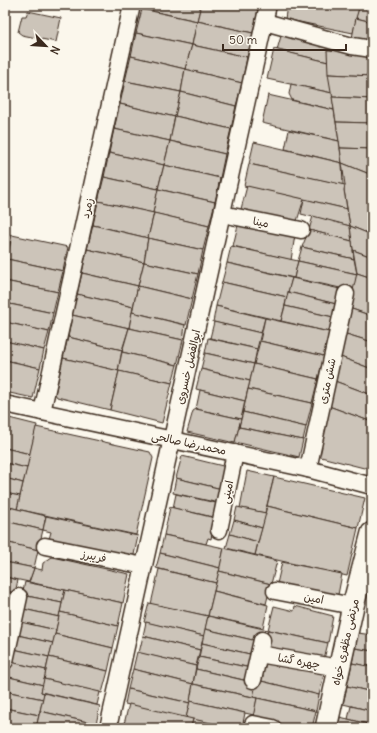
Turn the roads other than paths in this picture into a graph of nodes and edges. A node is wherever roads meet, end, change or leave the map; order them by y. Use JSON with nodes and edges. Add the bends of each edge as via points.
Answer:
{"nodes":[{"id":1,"x":132,"y":5,"type":"edge"},
{"id":2,"x":268,"y":5,"type":"edge"},
{"id":3,"x":265,"y":22,"type":"junction"},
{"id":4,"x":372,"y":49,"type":"edge"},
{"id":5,"x":222,"y":214,"type":"junction"},
{"id":6,"x":301,"y":230,"type":"dead end"},
{"id":7,"x":346,"y":294,"type":"dead end"},
{"id":8,"x":5,"y":404,"type":"edge"},
{"id":9,"x":42,"y":412,"type":"junction"},
{"id":10,"x":172,"y":440,"type":"junction"},
{"id":11,"x":235,"y":453,"type":"junction"},
{"id":12,"x":308,"y":469,"type":"junction"},
{"id":13,"x":372,"y":486,"type":"edge"},
{"id":14,"x":219,"y":530,"type":"dead end"},
{"id":15,"x":372,"y":533,"type":"edge"},
{"id":16,"x":45,"y":546,"type":"dead end"},
{"id":17,"x":144,"y":566,"type":"junction"},
{"id":18,"x":275,"y":591,"type":"dead end"},
{"id":19,"x":19,"y":597,"type":"dead end"},
{"id":20,"x":353,"y":606,"type":"junction"},
{"id":21,"x":5,"y":661,"type":"edge"},
{"id":22,"x":339,"y":668,"type":"junction"},
{"id":23,"x":253,"y":680,"type":"dead end"},
{"id":24,"x":108,"y":728,"type":"edge"},
{"id":25,"x":252,"y":728,"type":"edge"},
{"id":26,"x":273,"y":728,"type":"edge"},
{"id":27,"x":326,"y":728,"type":"edge"}],
"edges":[{"from":1,"to":9,"type":"street","name":"زمرد"},
{"from":2,"to":3,"type":"street","name":"ابوالفضل خسروی"},
{"from":3,"to":4,"type":"street"},
{"from":3,"to":5,"type":"street","name":"ابوالفضل خسروی"},
{"from":5,"to":6,"type":"street","name":"مینا"},
{"from":5,"to":10,"type":"street","name":"ابوالفضل خسروی"},
{"from":7,"to":12,"type":"street","name":"شش متری"},
{"from":8,"to":9,"type":"street","name":"محمدرضا صالحی"},
{"from":9,"to":10,"type":"street","name":"محمدرضا صالحی"},
{"from":10,"to":11,"type":"street","name":"محمدرضا صالحی"},
{"from":10,"to":17,"type":"street","name":"ابوالفضل خسروی"},
{"from":11,"to":12,"type":"street","name":"محمدرضا صالحی"},
{"from":11,"to":14,"type":"street","name":"امینی"},
{"from":12,"to":13,"type":"street","name":"محمدرضا صالحی"},
{"from":15,"to":20,"type":"main road","name":"مرتضی مظفری خواه"},
{"from":16,"to":17,"type":"street","name":"فریبرز"},
{"from":17,"to":24,"type":"street","name":"ابوالفضل خسروی"},
{"from":18,"to":20,"type":"street","name":"امین"},
{"from":19,"to":21,"type":"street"},
{"from":20,"to":22,"type":"main road","name":"مرتضی مظفری خواه"},
{"from":22,"to":23,"type":"street","name":"چهره گشا","via":[[260,647]]},
{"from":22,"to":27,"type":"main road","name":"مرتضی مظفری خواه"},
{"from":25,"to":26,"type":"street","via":[[253,724]]}]}
